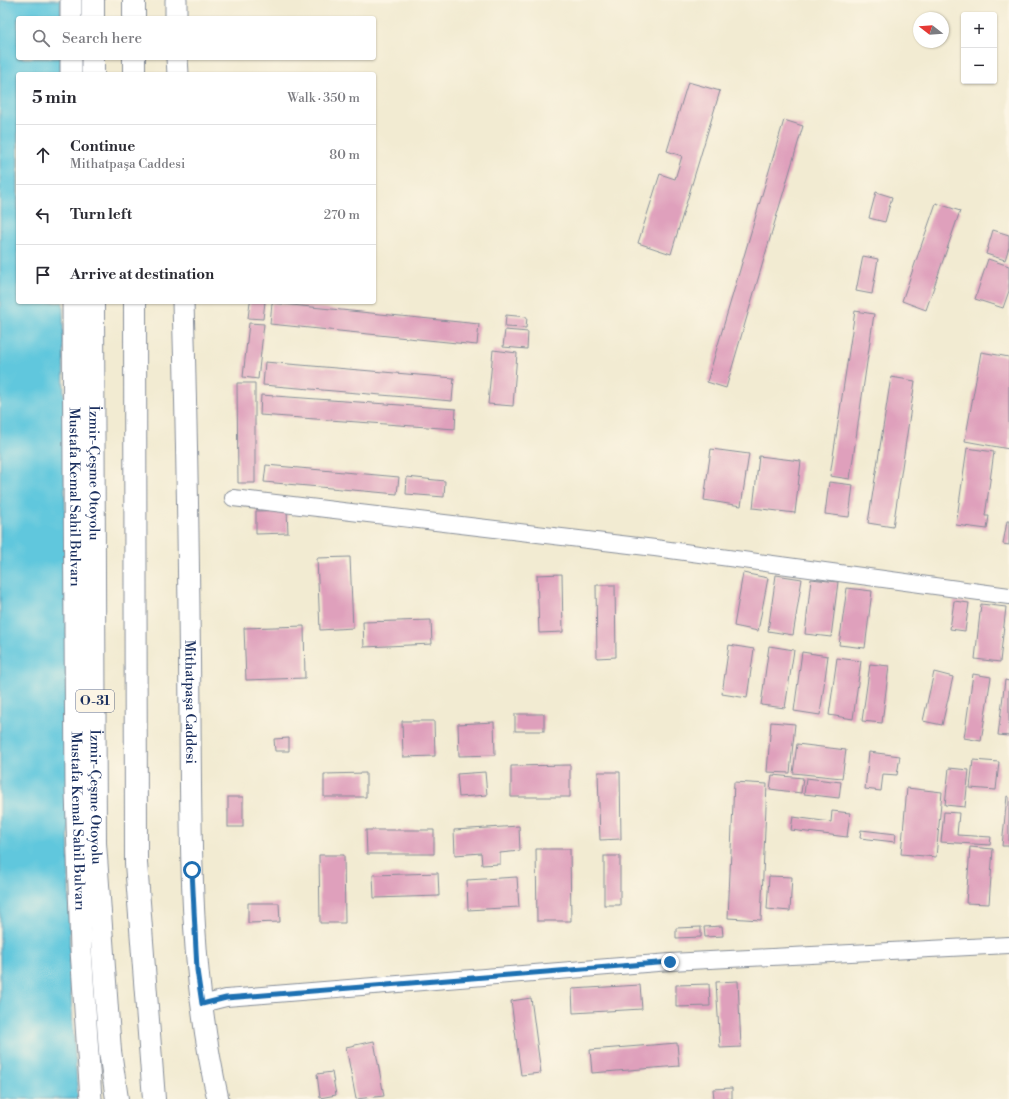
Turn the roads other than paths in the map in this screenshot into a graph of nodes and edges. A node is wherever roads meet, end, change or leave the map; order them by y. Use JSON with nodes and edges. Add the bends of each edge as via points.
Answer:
{"nodes":[{"id":1,"x":71,"y":0,"type":"edge"},
{"id":2,"x":93,"y":0,"type":"edge"},
{"id":3,"x":134,"y":0,"type":"edge"},
{"id":4,"x":176,"y":0,"type":"edge"},
{"id":5,"x":71,"y":16,"type":"edge"},
{"id":6,"x":93,"y":16,"type":"edge"},
{"id":7,"x":134,"y":16,"type":"edge"},
{"id":8,"x":176,"y":16,"type":"edge"},
{"id":9,"x":71,"y":60,"type":"edge"},
{"id":10,"x":93,"y":60,"type":"edge"},
{"id":11,"x":134,"y":60,"type":"edge"},
{"id":12,"x":177,"y":60,"type":"edge"},
{"id":13,"x":71,"y":72,"type":"edge"},
{"id":14,"x":93,"y":72,"type":"edge"},
{"id":15,"x":134,"y":72,"type":"edge"},
{"id":16,"x":178,"y":72,"type":"edge"},
{"id":17,"x":73,"y":304,"type":"edge"},
{"id":18,"x":93,"y":304,"type":"edge"},
{"id":19,"x":135,"y":304,"type":"edge"},
{"id":20,"x":183,"y":304,"type":"edge"},
{"id":21,"x":233,"y":498,"type":"dead end"},
{"id":22,"x":1009,"y":596,"type":"edge"},
{"id":23,"x":1009,"y":945,"type":"edge"},
{"id":24,"x":202,"y":1004,"type":"junction"},
{"id":25,"x":91,"y":1099,"type":"edge"},
{"id":26,"x":116,"y":1099,"type":"edge"},
{"id":27,"x":154,"y":1099,"type":"edge"},
{"id":28,"x":218,"y":1099,"type":"edge"}],
"edges":[{"from":1,"to":5,"type":"main road"},
{"from":2,"to":6,"type":"highway"},
{"from":3,"to":7,"type":"highway"},
{"from":4,"to":8,"type":"main road"},
{"from":9,"to":13,"type":"main road"},
{"from":10,"to":14,"type":"highway"},
{"from":11,"to":15,"type":"highway"},
{"from":12,"to":16,"type":"main road"},
{"from":17,"to":25,"type":"main road","name":"Mustafa Kemal Sahil Bulvarı","via":[[76,790],[81,950]]},
{"from":18,"to":26,"type":"highway","name":"İzmir-Çeşme Otoyolu","number":"O-31","via":[[96,843],[110,1051]]},
{"from":19,"to":27,"type":"highway","via":[[136,863]]},
{"from":20,"to":24,"type":"main road","name":"Mithatpaşa Caddesi","via":[[188,490],[192,870],[197,970]]},
{"from":21,"to":22,"type":"lane","via":[[647,547]]},
{"from":23,"to":24,"type":"lane","via":[[670,962],[226,998]]},
{"from":24,"to":28,"type":"main road","name":"Mithatpaşa Caddesi"}]}
